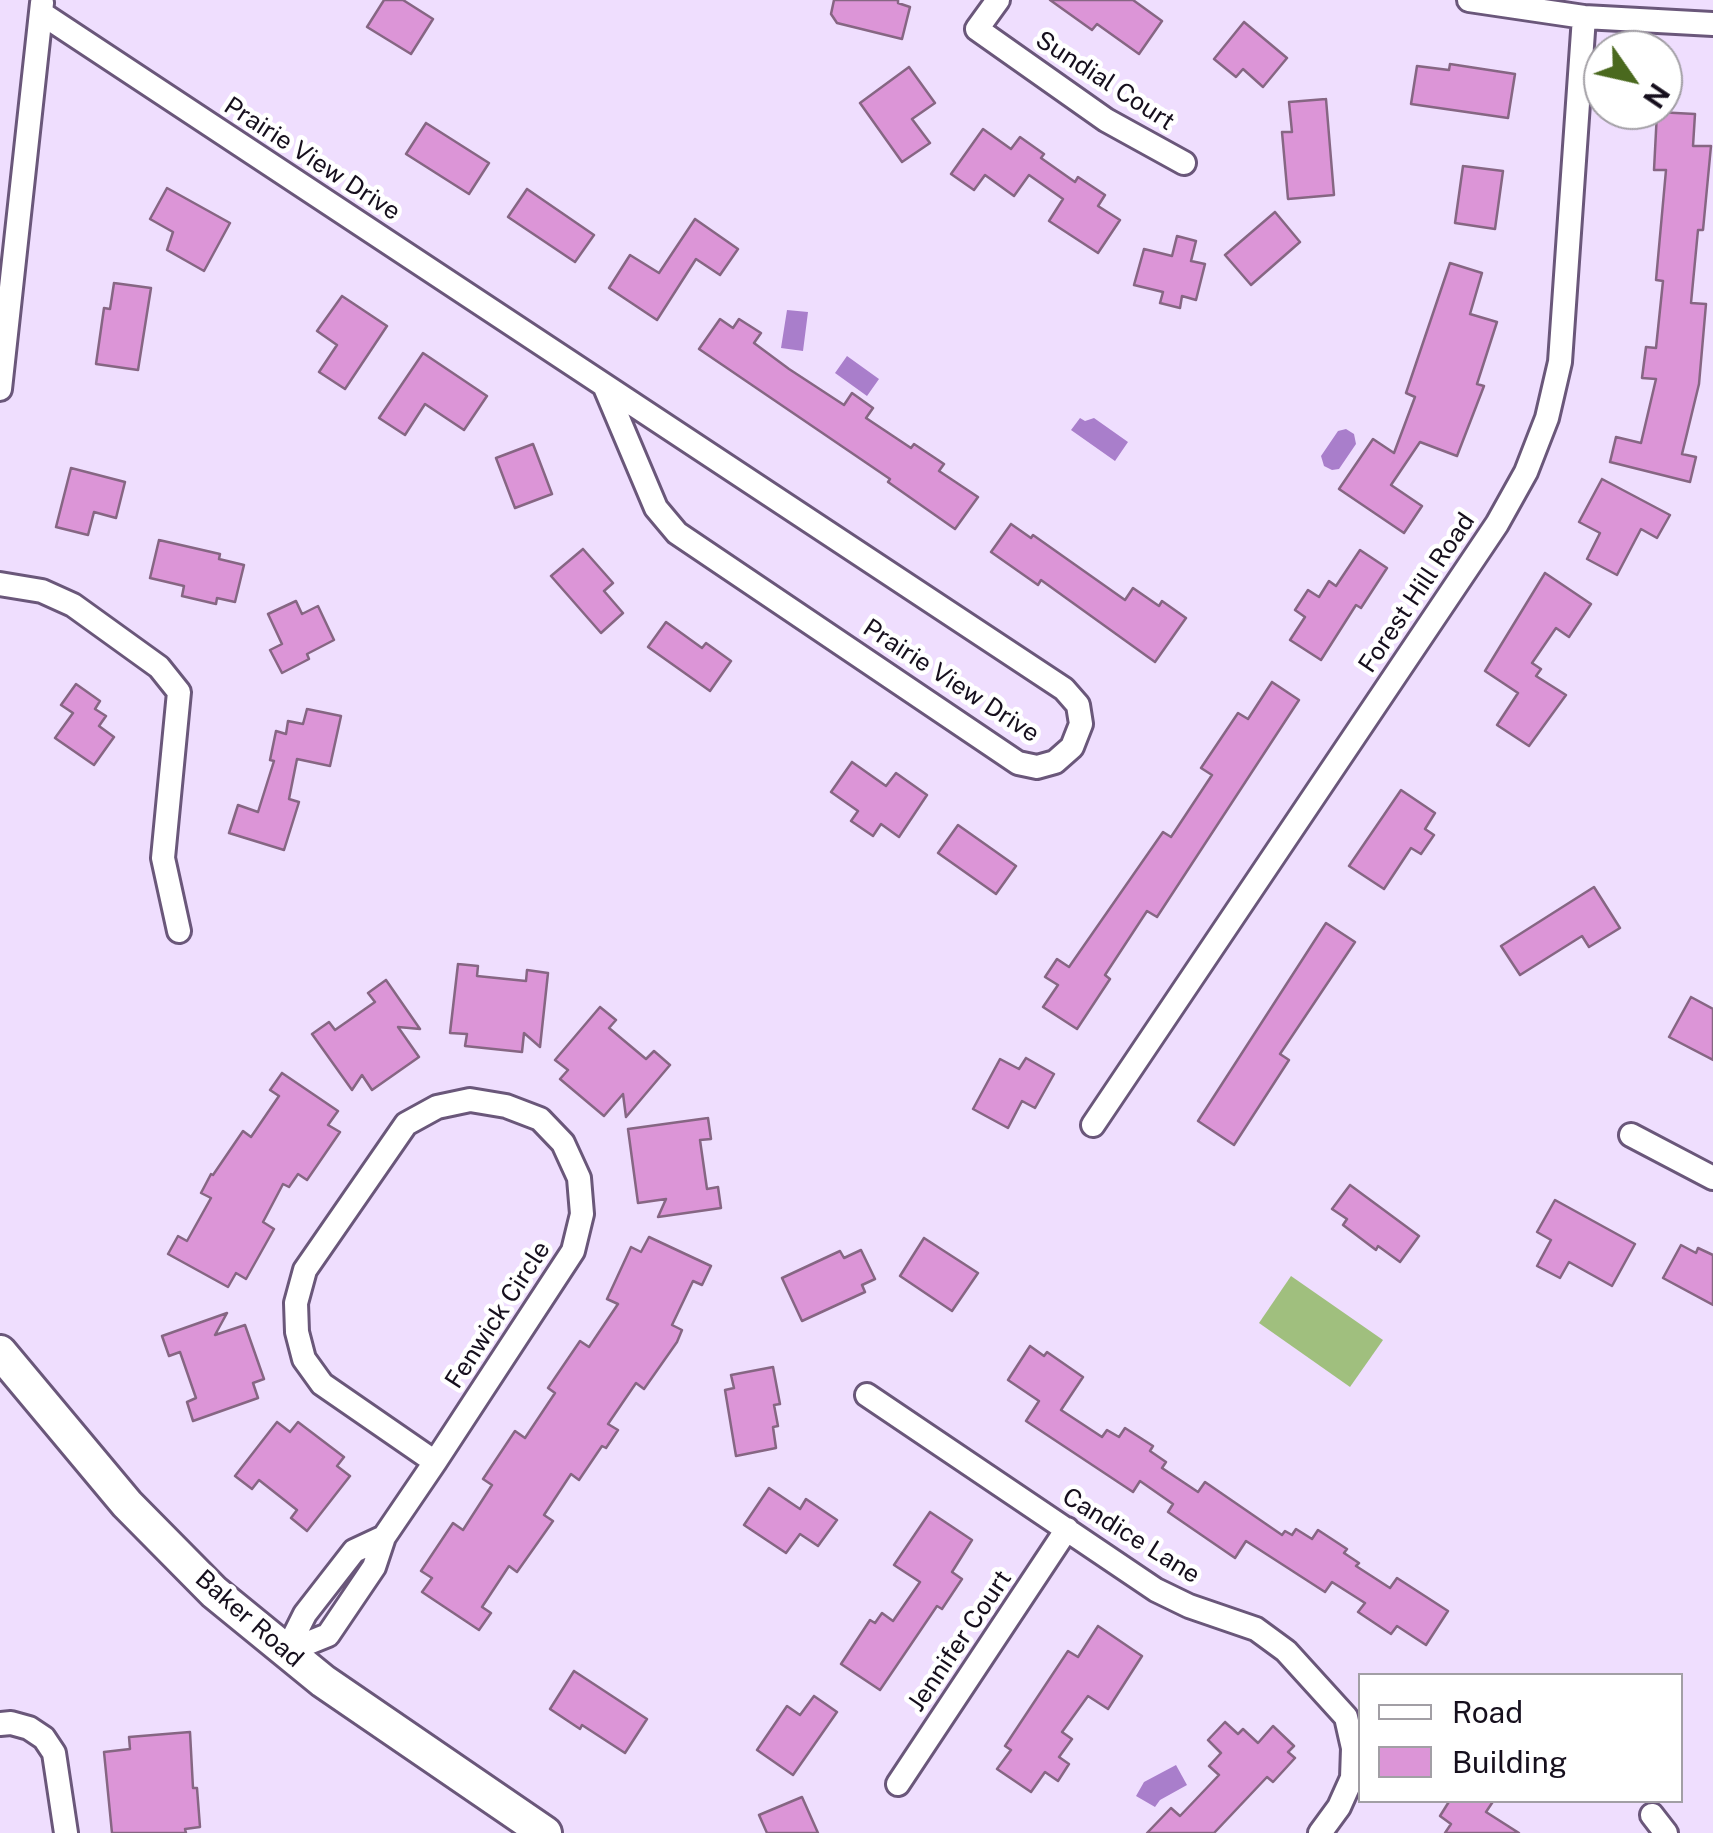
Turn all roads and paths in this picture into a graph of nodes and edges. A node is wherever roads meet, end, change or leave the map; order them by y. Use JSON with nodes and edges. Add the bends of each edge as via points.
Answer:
{"nodes":[{"id":1,"x":998,"y":0,"type":"edge"},
{"id":2,"x":1469,"y":0,"type":"edge"},
{"id":3,"x":41,"y":6,"type":"edge"},
{"id":4,"x":1584,"y":18,"type":"junction"},
{"id":5,"x":1713,"y":24,"type":"edge"},
{"id":6,"x":1184,"y":163,"type":"dead end"},
{"id":7,"x":604,"y":385,"type":"junction"},
{"id":8,"x":0,"y":389,"type":"edge"},
{"id":9,"x":0,"y":584,"type":"edge"},
{"id":10,"x":179,"y":931,"type":"dead end"},
{"id":11,"x":1093,"y":1125,"type":"dead end"},
{"id":12,"x":1631,"y":1135,"type":"dead end"},
{"id":13,"x":1713,"y":1178,"type":"edge"},
{"id":14,"x":0,"y":1352,"type":"edge"},
{"id":15,"x":867,"y":1394,"type":"dead end"},
{"id":16,"x":435,"y":1462,"type":"junction"},
{"id":17,"x":1067,"y":1530,"type":"junction"},
{"id":18,"x":286,"y":1652,"type":"junction"},
{"id":19,"x":0,"y":1724,"type":"edge"},
{"id":20,"x":1355,"y":1731,"type":"edge"},
{"id":21,"x":898,"y":1784,"type":"dead end"},
{"id":22,"x":66,"y":1833,"type":"edge"},
{"id":23,"x":545,"y":1833,"type":"edge"},
{"id":24,"x":1320,"y":1833,"type":"edge"}],
"edges":[{"from":1,"to":6,"type":"street","name":"Sundial Court","via":[[977,30],[1106,120]]},
{"from":2,"to":4,"type":"street"},
{"from":3,"to":7,"type":"street","name":"Prairie View Drive"},
{"from":3,"to":8,"type":"street"},
{"from":4,"to":5,"type":"street"},
{"from":4,"to":11,"type":"street","name":"Forest Hill Road","via":[[1560,362],[1526,472]]},
{"from":7,"to":7,"type":"street","name":"Prairie View Drive","via":[[1064,689],[1078,705],[1081,724],[1072,747],[1056,762],[1018,763],[678,533],[656,508]]},
{"from":9,"to":10,"type":"street","via":[[73,605],[158,667],[180,692],[163,858]]},
{"from":12,"to":13,"type":"street"},
{"from":14,"to":18,"type":"main road","name":"Baker Road","via":[[127,1504],[214,1592]]},
{"from":15,"to":17,"type":"street","name":"Candice Lane"},
{"from":16,"to":16,"type":"street","name":"Fenwick Circle","via":[[573,1250],[582,1214],[579,1178],[563,1143],[540,1119],[470,1100],[406,1124],[305,1270],[296,1303],[304,1359],[322,1384]]},
{"from":16,"to":18,"type":"street","name":"Fenwick Circle","via":[[328,1635]]},
{"from":17,"to":20,"type":"street","name":"Candice Lane","via":[[1156,1590],[1256,1628],[1286,1651]]},
{"from":17,"to":21,"type":"street","name":"Jennifer Court"},
{"from":18,"to":23,"type":"main road","name":"Baker Road"},
{"from":19,"to":22,"type":"street","via":[[30,1728],[54,1753]]},
{"from":20,"to":24,"type":"street","name":"Candice Lane","via":[[1352,1778]]}]}
